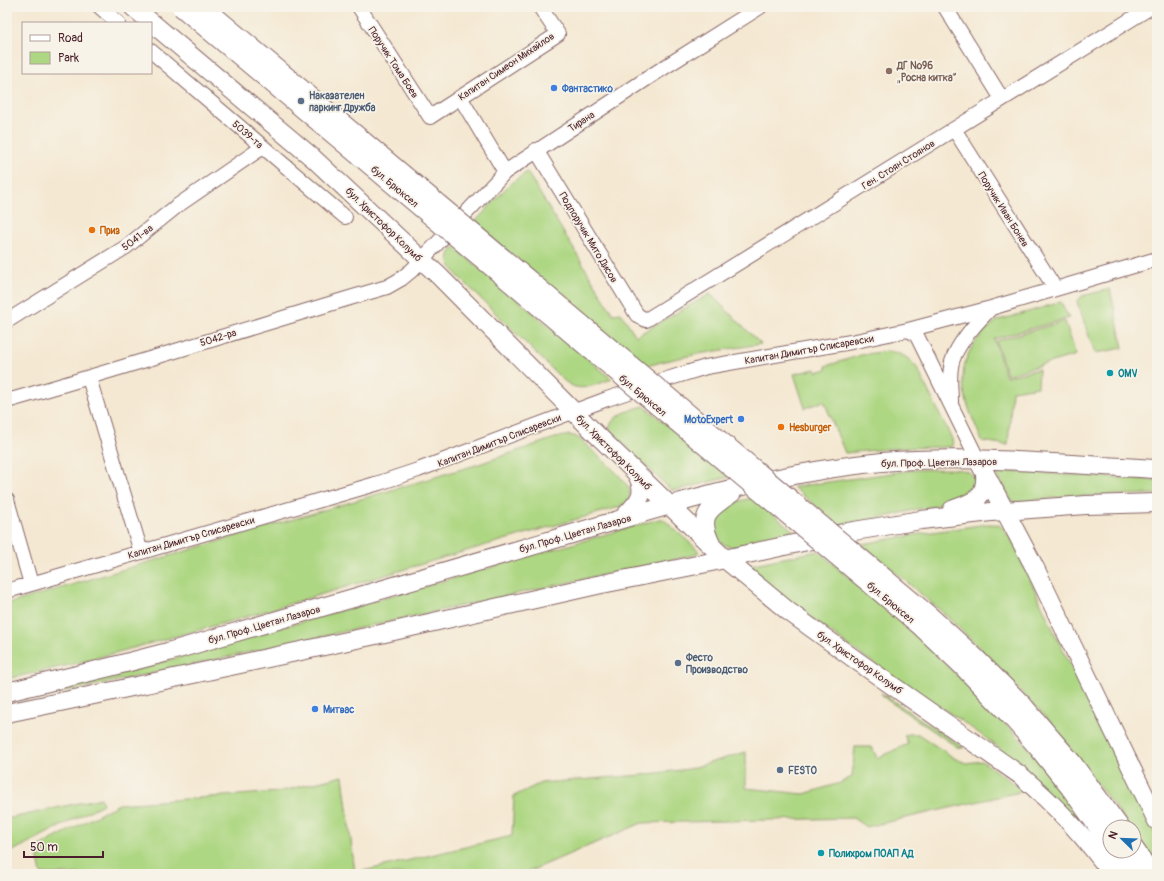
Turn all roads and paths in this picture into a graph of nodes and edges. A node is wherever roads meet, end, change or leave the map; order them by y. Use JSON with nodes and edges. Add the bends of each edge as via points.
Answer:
{"nodes":[{"id":1,"x":100,"y":7,"type":"edge"},
{"id":2,"x":133,"y":7,"type":"edge"},
{"id":3,"x":180,"y":7,"type":"edge"},
{"id":4,"x":204,"y":7,"type":"edge"},
{"id":5,"x":359,"y":7,"type":"edge"},
{"id":6,"x":540,"y":7,"type":"edge"},
{"id":7,"x":760,"y":7,"type":"edge"},
{"id":8,"x":945,"y":7,"type":"edge"},
{"id":9,"x":1151,"y":7,"type":"edge"},
{"id":10,"x":117,"y":22,"type":"edge"},
{"id":11,"x":151,"y":22,"type":"edge"},
{"id":12,"x":152,"y":23,"type":"edge"},
{"id":13,"x":152,"y":52,"type":"edge"},
{"id":14,"x":460,"y":97,"type":"junction"},
{"id":15,"x":1002,"y":99,"type":"junction"},
{"id":16,"x":430,"y":117,"type":"joint"},
{"id":17,"x":954,"y":129,"type":"junction"},
{"id":18,"x":263,"y":147,"type":"junction"},
{"id":19,"x":536,"y":150,"type":"junction"},
{"id":20,"x":505,"y":172,"type":"junction"},
{"id":21,"x":345,"y":217,"type":"dead end"},
{"id":22,"x":1157,"y":259,"type":"edge"},
{"id":23,"x":422,"y":260,"type":"junction"},
{"id":24,"x":1055,"y":288,"type":"junction"},
{"id":25,"x":991,"y":308,"type":"junction"},
{"id":26,"x":646,"y":320,"type":"joint"},
{"id":27,"x":7,"y":321,"type":"edge"},
{"id":28,"x":908,"y":330,"type":"junction"},
{"id":29,"x":89,"y":378,"type":"junction"},
{"id":30,"x":7,"y":401,"type":"edge"},
{"id":31,"x":951,"y":406,"type":"junction"},
{"id":32,"x":573,"y":411,"type":"junction"},
{"id":33,"x":981,"y":466,"type":"junction"},
{"id":34,"x":1157,"y":469,"type":"edge"},
{"id":35,"x":636,"y":473,"type":"junction"},
{"id":36,"x":741,"y":487,"type":"junction"},
{"id":37,"x":7,"y":500,"type":"edge"},
{"id":38,"x":1157,"y":503,"type":"edge"},
{"id":39,"x":669,"y":505,"type":"junction"},
{"id":40,"x":1064,"y":507,"type":"junction"},
{"id":41,"x":1005,"y":511,"type":"junction"},
{"id":42,"x":622,"y":519,"type":"junction"},
{"id":43,"x":921,"y":520,"type":"junction"},
{"id":44,"x":712,"y":546,"type":"junction"},
{"id":45,"x":141,"y":552,"type":"junction"},
{"id":46,"x":725,"y":559,"type":"junction"},
{"id":47,"x":1034,"y":566,"type":"junction"},
{"id":48,"x":31,"y":584,"type":"junction"},
{"id":49,"x":7,"y":591,"type":"edge"},
{"id":50,"x":7,"y":692,"type":"edge"},
{"id":51,"x":1016,"y":710,"type":"junction"},
{"id":52,"x":7,"y":713,"type":"edge"},
{"id":53,"x":1114,"y":819,"type":"edge"},
{"id":54,"x":1157,"y":821,"type":"edge"},
{"id":55,"x":1102,"y":833,"type":"edge"},
{"id":56,"x":1120,"y":859,"type":"edge"},
{"id":57,"x":1142,"y":859,"type":"edge"},
{"id":58,"x":1112,"y":874,"type":"edge"},
{"id":59,"x":1130,"y":874,"type":"edge"},
{"id":60,"x":1152,"y":874,"type":"edge"}],
"edges":[{"from":1,"to":10,"type":"street"},
{"from":2,"to":11,"type":"main road","name":"бул. Христофор Колумб"},
{"from":3,"to":51,"type":"main road","name":"бул. Брюксел","bridge":true,"via":[[919,625],[962,666]]},
{"from":4,"to":51,"type":"main road","name":"бул. Брюксел","bridge":true,"via":[[930,616],[976,658]]},
{"from":5,"to":16,"type":"street","name":"Поручик Тома Боев"},
{"from":6,"to":14,"type":"street","name":"Капитан Симеон Михайлов","via":[[558,34]]},
{"from":7,"to":19,"type":"street","name":"Тирана"},
{"from":8,"to":15,"type":"street"},
{"from":9,"to":15,"type":"street","name":"Ген. Стоян Стоянов"},
{"from":12,"to":23,"type":"main road","name":"бул. Христофор Колумб","via":[[337,179]]},
{"from":13,"to":18,"type":"street","name":"5039-та"},
{"from":14,"to":16,"type":"street","name":"Капитан Симеон Михайлов"},
{"from":14,"to":20,"type":"street"},
{"from":15,"to":17,"type":"street","name":"Ген. Стоян Стоянов"},
{"from":17,"to":24,"type":"street","name":"Поручик Иван Бонев"},
{"from":17,"to":26,"type":"street","name":"Ген. Стоян Стоянов"},
{"from":18,"to":21,"type":"street","name":"5039-та"},
{"from":18,"to":27,"type":"street","name":"5041-ва","via":[[177,206],[126,246]]},
{"from":19,"to":20,"type":"street","name":"Тирана"},
{"from":19,"to":26,"type":"street","name":"Подпоручик Мито Дисов","via":[[637,315]]},
{"from":20,"to":23,"type":"street","name":"Тирана"},
{"from":22,"to":24,"type":"street","name":"Капитан Димитър Списаревски"},
{"from":23,"to":29,"type":"street","name":"5042-ра","via":[[401,279],[387,287]]},
{"from":23,"to":32,"type":"main road","name":"бул. Христофор Колумб"},
{"from":24,"to":25,"type":"street","name":"Капитан Димитър Списаревски"},
{"from":25,"to":28,"type":"street","name":"Капитан Димитър Списаревски"},
{"from":25,"to":31,"type":"street","via":[[958,347],[950,366]]},
{"from":28,"to":31,"type":"street","via":[[917,336]]},
{"from":28,"to":32,"type":"street","name":"Капитан Димитър Списаревски","via":[[706,367]]},
{"from":29,"to":30,"type":"street","name":"5042-ра"},
{"from":29,"to":45,"type":"street"},
{"from":31,"to":33,"type":"street"},
{"from":32,"to":35,"type":"main road","name":"бул. Христофор Колумб"},
{"from":32,"to":45,"type":"street","name":"Капитан Димитър Списаревски","via":[[380,483]]},
{"from":33,"to":34,"type":"main road","name":"бул. Проф. Цветан Лазаров","via":[[1006,460]]},
{"from":33,"to":36,"type":"main road","name":"бул. Проф. Цветан Лазаров","via":[[932,460],[882,462],[798,474]]},
{"from":33,"to":41,"type":"main road"},
{"from":33,"to":43,"type":"main road","via":[[985,480],[977,500]]},
{"from":35,"to":39,"type":"main road","name":"бул. Христофор Колумб"},
{"from":35,"to":42,"type":"main road","via":[[641,481],[641,495]]},
{"from":36,"to":39,"type":"main road","name":"бул. Проф. Цветан Лазаров"},
{"from":36,"to":44,"type":"main road","via":[[709,510],[706,516],[704,526]]},
{"from":37,"to":48,"type":"street"},
{"from":38,"to":40,"type":"main road"},
{"from":39,"to":42,"type":"main road","name":"бул. Проф. Цветан Лазаров"},
{"from":39,"to":44,"type":"main road","name":"бул. Христофор Колумб"},
{"from":40,"to":41,"type":"main road"},
{"from":40,"to":47,"type":"main road","via":[[1030,521],[1027,537]]},
{"from":41,"to":43,"type":"main road"},
{"from":41,"to":47,"type":"main road"},
{"from":42,"to":50,"type":"main road","name":"бул. Проф. Цветан Лазаров","via":[[160,654]]},
{"from":43,"to":46,"type":"main road","via":[[848,532]]},
{"from":44,"to":46,"type":"main road","name":"бул. Христофор Колумб"},
{"from":45,"to":48,"type":"street","name":"Капитан Димитър Списаревски"},
{"from":46,"to":52,"type":"main road"},
{"from":46,"to":58,"type":"main road","name":"бул. Христофор Колумб","via":[[788,611],[1020,775],[1063,814]]},
{"from":47,"to":54,"type":"main road"},
{"from":48,"to":49,"type":"street","name":"Капитан Димитър Списаревски"},
{"from":51,"to":53,"type":"main road","name":"бул. Брюксел","via":[[1072,762]]},
{"from":51,"to":55,"type":"main road","name":"бул. Брюксел","via":[[1038,748]]},
{"from":56,"to":59,"type":"main road"},
{"from":57,"to":60,"type":"main road"}]}
